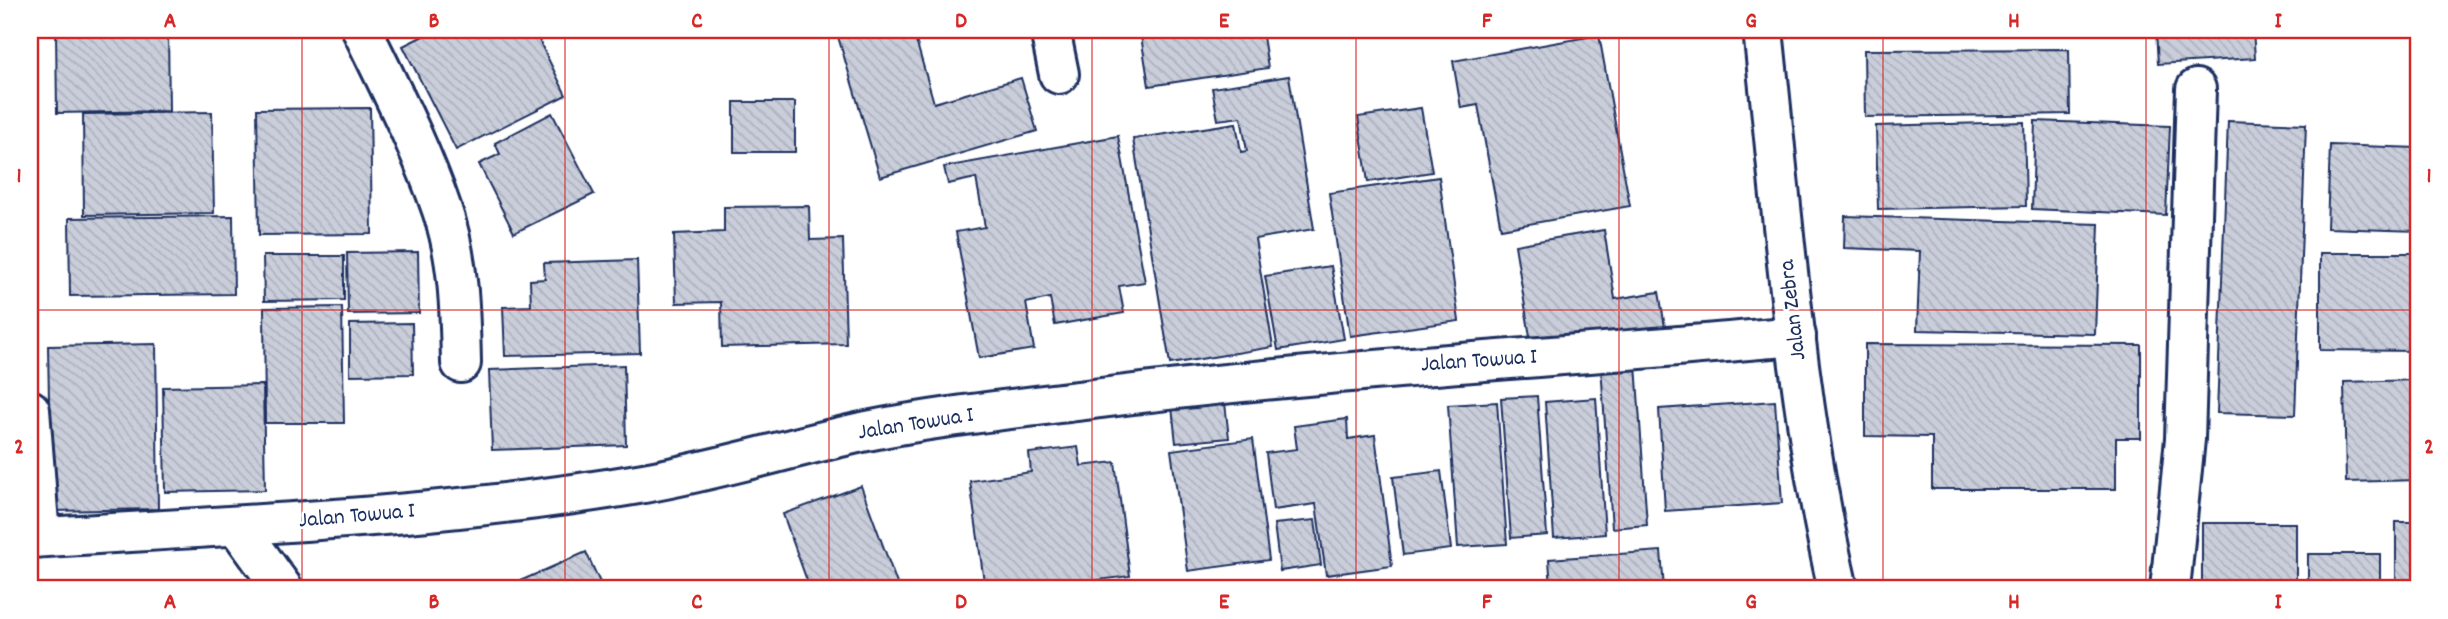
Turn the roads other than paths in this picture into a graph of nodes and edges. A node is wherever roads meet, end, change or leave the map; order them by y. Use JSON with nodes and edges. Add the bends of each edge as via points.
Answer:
{"nodes":[{"id":1,"x":362,"y":30,"type":"edge"},
{"id":2,"x":1050,"y":30,"type":"edge"},
{"id":3,"x":1763,"y":30,"type":"edge"},
{"id":4,"x":1059,"y":74,"type":"dead end"},
{"id":5,"x":2196,"y":89,"type":"dead end"},
{"id":6,"x":1796,"y":336,"type":"junction"},
{"id":7,"x":461,"y":363,"type":"dead end"},
{"id":8,"x":30,"y":410,"type":"edge"},
{"id":9,"x":238,"y":527,"type":"junction"},
{"id":10,"x":35,"y":537,"type":"edge"},
{"id":11,"x":283,"y":589,"type":"edge"},
{"id":12,"x":1838,"y":589,"type":"edge"},
{"id":13,"x":2170,"y":589,"type":"edge"}],
"edges":[{"from":1,"to":7,"type":"street","via":[[443,211],[459,291]]},
{"from":2,"to":4,"type":"street"},
{"from":3,"to":6,"type":"street","name":"Jalan Zebra"},
{"from":5,"to":13,"type":"street","via":[[2185,439]]},
{"from":6,"to":9,"type":"street","name":"Jalan Towua I","via":[[1355,370],[1099,398],[866,432],[646,482],[474,507]]},
{"from":6,"to":12,"type":"street","name":"Jalan Zebra","via":[[1826,540]]},
{"from":8,"to":10,"type":"street","name":"Jalan Towua I"},
{"from":9,"to":10,"type":"street","name":"Jalan Towua I"},
{"from":9,"to":11,"type":"street"}]}
